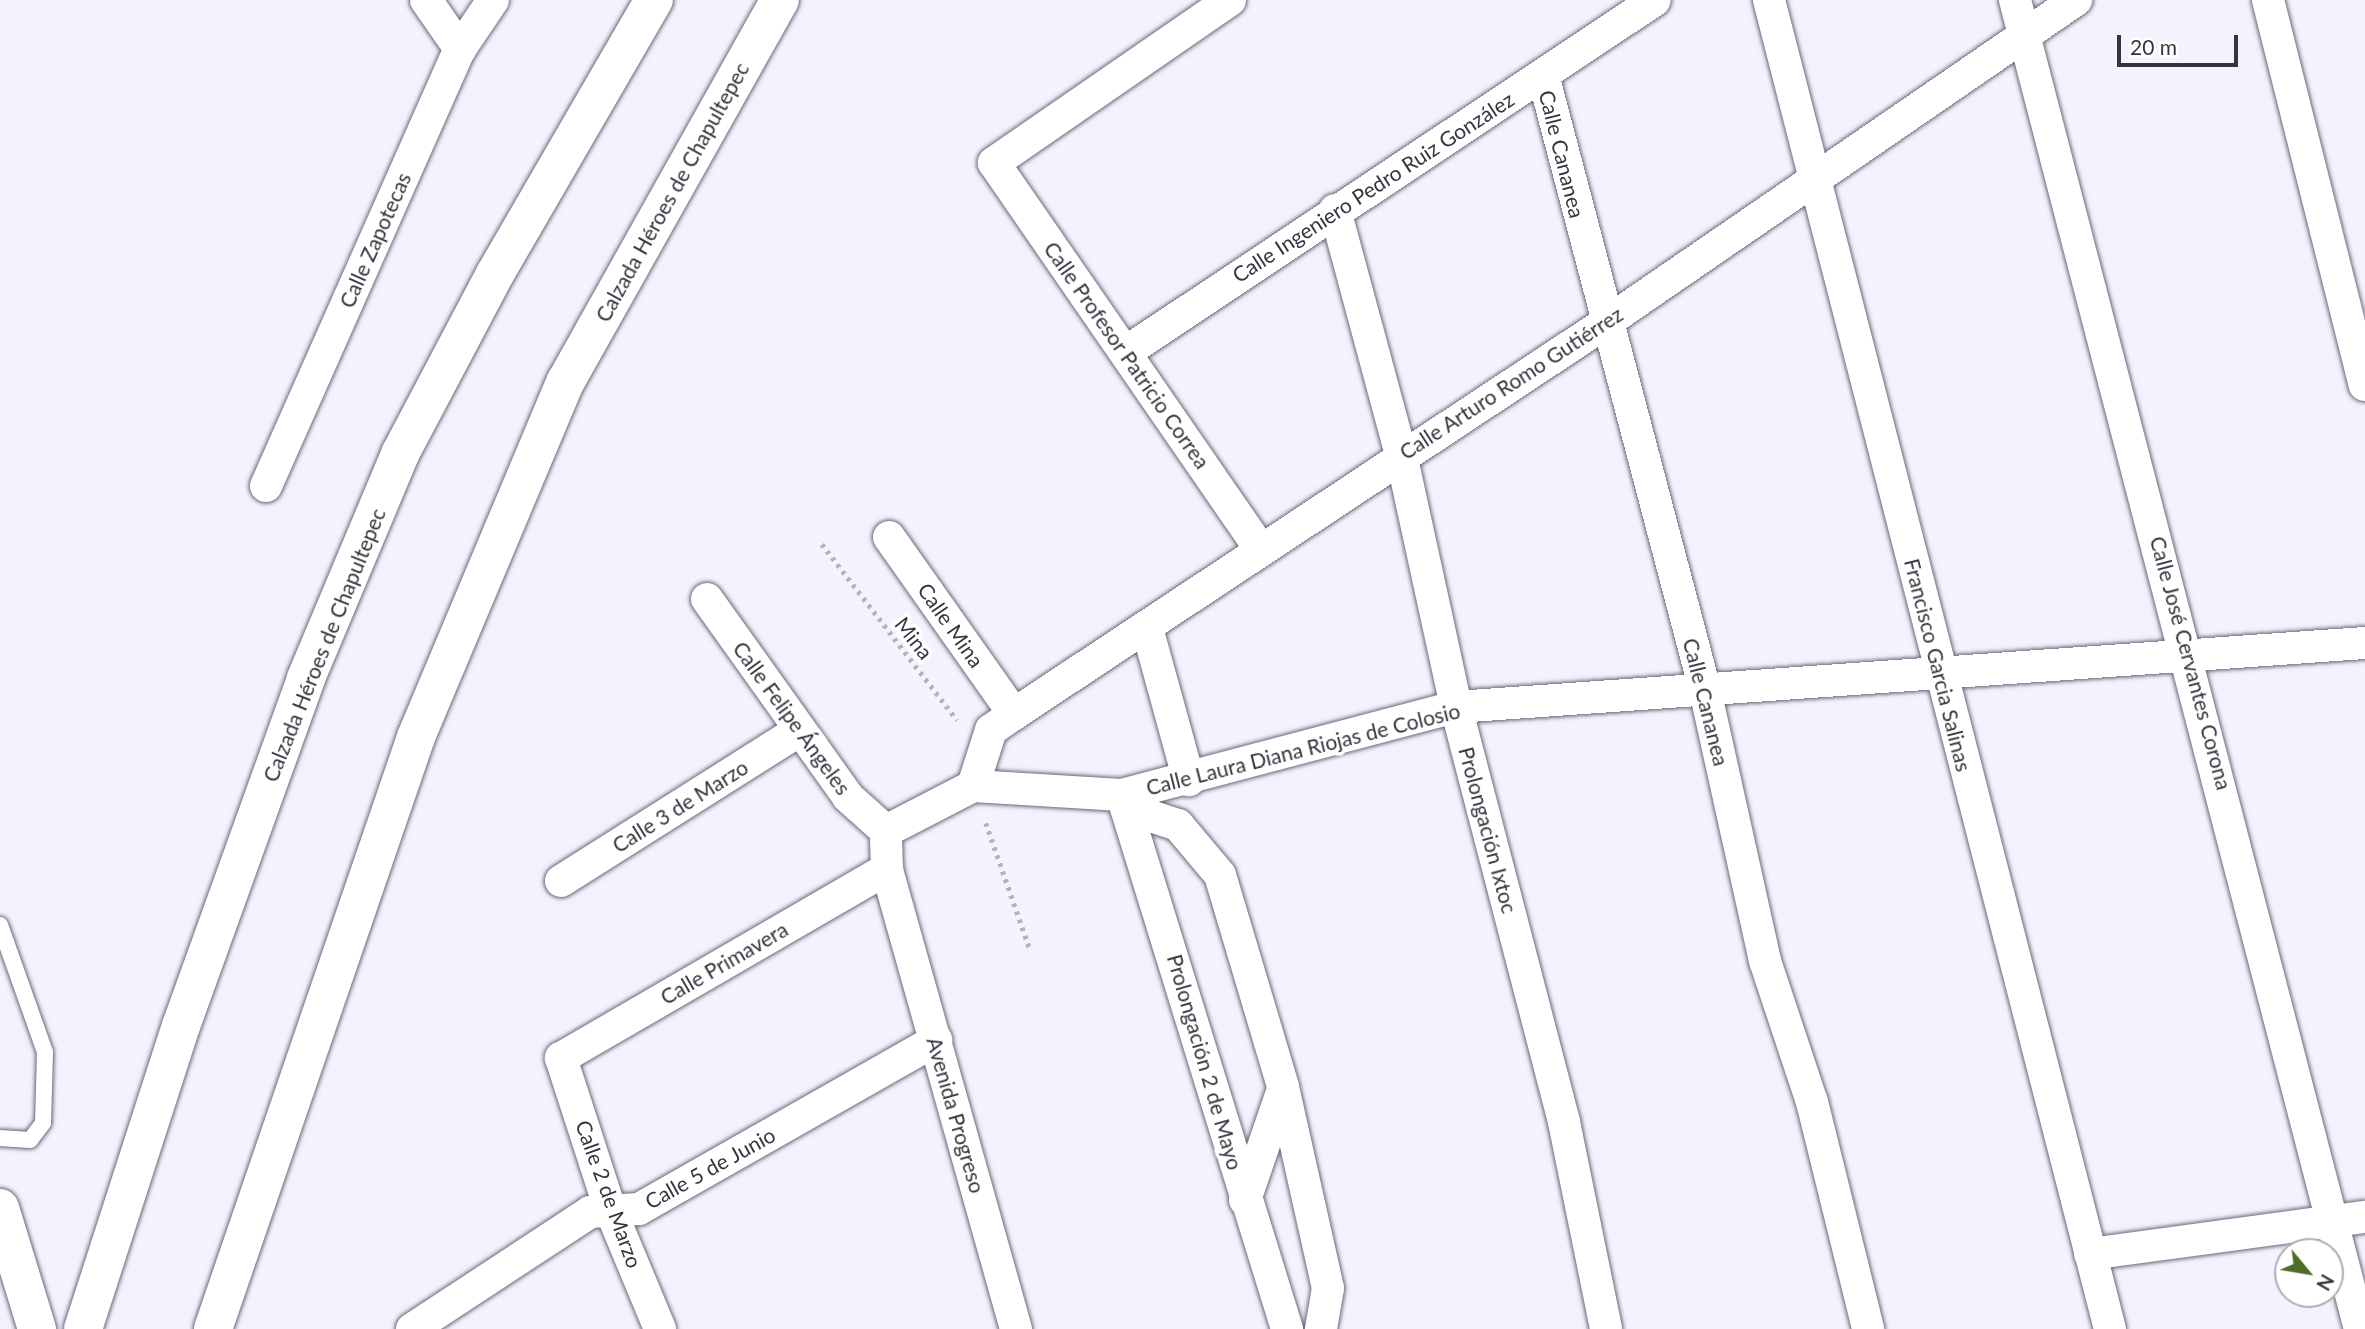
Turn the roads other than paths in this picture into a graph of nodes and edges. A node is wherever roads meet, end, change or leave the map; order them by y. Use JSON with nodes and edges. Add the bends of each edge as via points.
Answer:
{"nodes":[{"id":1,"x":426,"y":0,"type":"edge"},
{"id":2,"x":493,"y":0,"type":"edge"},
{"id":3,"x":654,"y":0,"type":"edge"},
{"id":4,"x":779,"y":0,"type":"edge"},
{"id":5,"x":1230,"y":0,"type":"edge"},
{"id":6,"x":1655,"y":0,"type":"edge"},
{"id":7,"x":1769,"y":0,"type":"edge"},
{"id":8,"x":2015,"y":0,"type":"edge"},
{"id":9,"x":2076,"y":0,"type":"edge"},
{"id":10,"x":2267,"y":0,"type":"edge"},
{"id":11,"x":2024,"y":32,"type":"junction"},
{"id":12,"x":460,"y":49,"type":"junction"},
{"id":13,"x":1543,"y":75,"type":"junction"},
{"id":14,"x":1817,"y":180,"type":"junction"},
{"id":15,"x":1335,"y":210,"type":"junction"},
{"id":16,"x":1604,"y":324,"type":"junction"},
{"id":17,"x":1126,"y":352,"type":"junction"},
{"id":18,"x":2365,"y":385,"type":"edge"},
{"id":19,"x":1401,"y":454,"type":"junction"},
{"id":20,"x":266,"y":486,"type":"dead end"},
{"id":21,"x":889,"y":537,"type":"dead end"},
{"id":22,"x":1259,"y":547,"type":"junction"},
{"id":23,"x":707,"y":599,"type":"dead end"},
{"id":24,"x":1147,"y":628,"type":"junction"},
{"id":25,"x":2365,"y":643,"type":"edge"},
{"id":26,"x":2189,"y":653,"type":"junction"},
{"id":27,"x":1939,"y":670,"type":"junction"},
{"id":28,"x":1705,"y":690,"type":"junction"},
{"id":29,"x":1456,"y":707,"type":"junction"},
{"id":30,"x":1014,"y":714,"type":"junction"},
{"id":31,"x":799,"y":731,"type":"junction"},
{"id":32,"x":1189,"y":780,"type":"junction"},
{"id":33,"x":973,"y":786,"type":"junction"},
{"id":34,"x":1124,"y":801,"type":"junction"},
{"id":35,"x":886,"y":831,"type":"junction"},
{"id":36,"x":887,"y":869,"type":"junction"},
{"id":37,"x":561,"y":881,"type":"dead end"},
{"id":38,"x":0,"y":925,"type":"edge"},
{"id":39,"x":936,"y":1040,"type":"junction"},
{"id":40,"x":561,"y":1058,"type":"joint"},
{"id":41,"x":1283,"y":1087,"type":"junction"},
{"id":42,"x":0,"y":1138,"type":"edge"},
{"id":43,"x":1245,"y":1200,"type":"junction"},
{"id":44,"x":0,"y":1208,"type":"edge"},
{"id":45,"x":610,"y":1209,"type":"junction"},
{"id":46,"x":2350,"y":1218,"type":"edge"},
{"id":47,"x":2090,"y":1254,"type":"junction"},
{"id":48,"x":37,"y":1329,"type":"edge"},
{"id":49,"x":83,"y":1329,"type":"edge"},
{"id":50,"x":213,"y":1329,"type":"edge"},
{"id":51,"x":412,"y":1329,"type":"edge"},
{"id":52,"x":660,"y":1329,"type":"edge"},
{"id":53,"x":1016,"y":1329,"type":"edge"},
{"id":54,"x":1287,"y":1329,"type":"edge"},
{"id":55,"x":1321,"y":1329,"type":"edge"},
{"id":56,"x":1606,"y":1329,"type":"edge"},
{"id":57,"x":1868,"y":1329,"type":"edge"},
{"id":58,"x":2110,"y":1329,"type":"edge"},
{"id":59,"x":2360,"y":1329,"type":"edge"}],
"edges":[{"from":1,"to":12,"type":"street"},
{"from":2,"to":12,"type":"street","name":"Calle Zapotecas"},
{"from":3,"to":49,"type":"main road","name":"Calzada Héroes de Chapultepec","via":[[495,274],[400,454],[306,678],[181,1026]]},
{"from":4,"to":50,"type":"main road","name":"Calzada Héroes de Chapultepec","via":[[561,394],[416,737]]},
{"from":5,"to":17,"type":"street","name":"Calle Profesor Patricio Correa","via":[[994,163]]},
{"from":6,"to":13,"type":"street","name":"Calle Ingeniero Pedro Ruiz González"},
{"from":7,"to":14,"type":"street","name":"Francisco Garcia Salinas"},
{"from":8,"to":11,"type":"street","name":"Calle José Cervantes Corona"},
{"from":9,"to":11,"type":"street","name":"Calle Arturo Romo Gutiérrez"},
{"from":10,"to":18,"type":"street"},
{"from":11,"to":14,"type":"street","name":"Calle Arturo Romo Gutiérrez"},
{"from":11,"to":26,"type":"street","name":"Calle José Cervantes Corona"},
{"from":12,"to":20,"type":"street","name":"Calle Zapotecas"},
{"from":13,"to":15,"type":"street","name":"Calle Ingeniero Pedro Ruiz González"},
{"from":13,"to":16,"type":"street","name":"Calle Cananea"},
{"from":14,"to":16,"type":"street","name":"Calle Arturo Romo Gutiérrez"},
{"from":14,"to":27,"type":"street","name":"Francisco Garcia Salinas"},
{"from":15,"to":17,"type":"street","name":"Calle Ingeniero Pedro Ruiz González"},
{"from":15,"to":19,"type":"street","name":"Prolongación Ixtoc"},
{"from":16,"to":19,"type":"street","name":"Calle Arturo Romo Gutiérrez"},
{"from":16,"to":28,"type":"street","name":"Calle Cananea"},
{"from":17,"to":22,"type":"street","name":"Calle Profesor Patricio Correa"},
{"from":19,"to":22,"type":"street","name":"Calle Arturo Romo Gutiérrez"},
{"from":19,"to":29,"type":"street","name":"Prolongación Ixtoc"},
{"from":21,"to":30,"type":"street","name":"Calle Mina"},
{"from":22,"to":24,"type":"street","name":"Calle Arturo Romo Gutiérrez"},
{"from":23,"to":31,"type":"street","name":"Calle Felipe Ángeles"},
{"from":24,"to":30,"type":"street","name":"Calle Arturo Romo Gutiérrez"},
{"from":24,"to":32,"type":"street"},
{"from":25,"to":26,"type":"street","name":"Calle Laura Diana Riojas de Colosio"},
{"from":26,"to":27,"type":"street","name":"Calle Laura Diana Riojas de Colosio"},
{"from":26,"to":46,"type":"street","name":"Calle José Cervantes Corona"},
{"from":27,"to":28,"type":"street","name":"Calle Laura Diana Riojas de Colosio"},
{"from":27,"to":47,"type":"street","name":"Francisco Garcia Salinas"},
{"from":28,"to":29,"type":"street","name":"Calle Laura Diana Riojas de Colosio"},
{"from":28,"to":57,"type":"street","name":"Calle Cananea","via":[[1765,961],[1812,1102]]},
{"from":29,"to":32,"type":"street","name":"Calle Laura Diana Riojas de Colosio"},
{"from":29,"to":56,"type":"street","name":"Prolongación Ixtoc","via":[[1564,1122]]},
{"from":30,"to":33,"type":"street","name":"Calle Arturo Romo Gutiérrez","via":[[991,730]]},
{"from":31,"to":35,"type":"street","name":"Calle Felipe Ángeles","via":[[848,797]]},
{"from":31,"to":37,"type":"street","name":"Calle 3 de Marzo"},
{"from":32,"to":34,"type":"street","name":"Calle Laura Diana Riojas de Colosio"},
{"from":33,"to":34,"type":"street"},
{"from":33,"to":35,"type":"street"},
{"from":34,"to":41,"type":"street","via":[[1178,825],[1220,875]]},
{"from":34,"to":43,"type":"street","name":"Prolongación 2 de Mayo"},
{"from":35,"to":36,"type":"street","name":"Avenida Progreso"},
{"from":36,"to":39,"type":"street","name":"Avenida Progreso"},
{"from":36,"to":40,"type":"street","name":"Calle Primavera"},
{"from":38,"to":42,"type":"lane","via":[[45,1052],[43,1123],[30,1140]]},
{"from":39,"to":45,"type":"street","name":"Calle 5 de Junio","via":[[639,1209]]},
{"from":39,"to":53,"type":"street","name":"Avenida Progreso"},
{"from":40,"to":45,"type":"street","name":"Calle 2 de Marzo"},
{"from":41,"to":43,"type":"street"},
{"from":41,"to":55,"type":"street","via":[[1328,1288]]},
{"from":43,"to":54,"type":"street","name":"Prolongación 2 de Mayo"},
{"from":44,"to":48,"type":"main road"},
{"from":45,"to":51,"type":"street","name":"Calle 5 de Junio","via":[[590,1212]]},
{"from":45,"to":52,"type":"street","name":"Calle 2 de Marzo"},
{"from":46,"to":47,"type":"street"},
{"from":46,"to":59,"type":"street","name":"Calle José Cervantes Corona"},
{"from":47,"to":58,"type":"street","name":"Francisco Garcia Salinas"}]}
